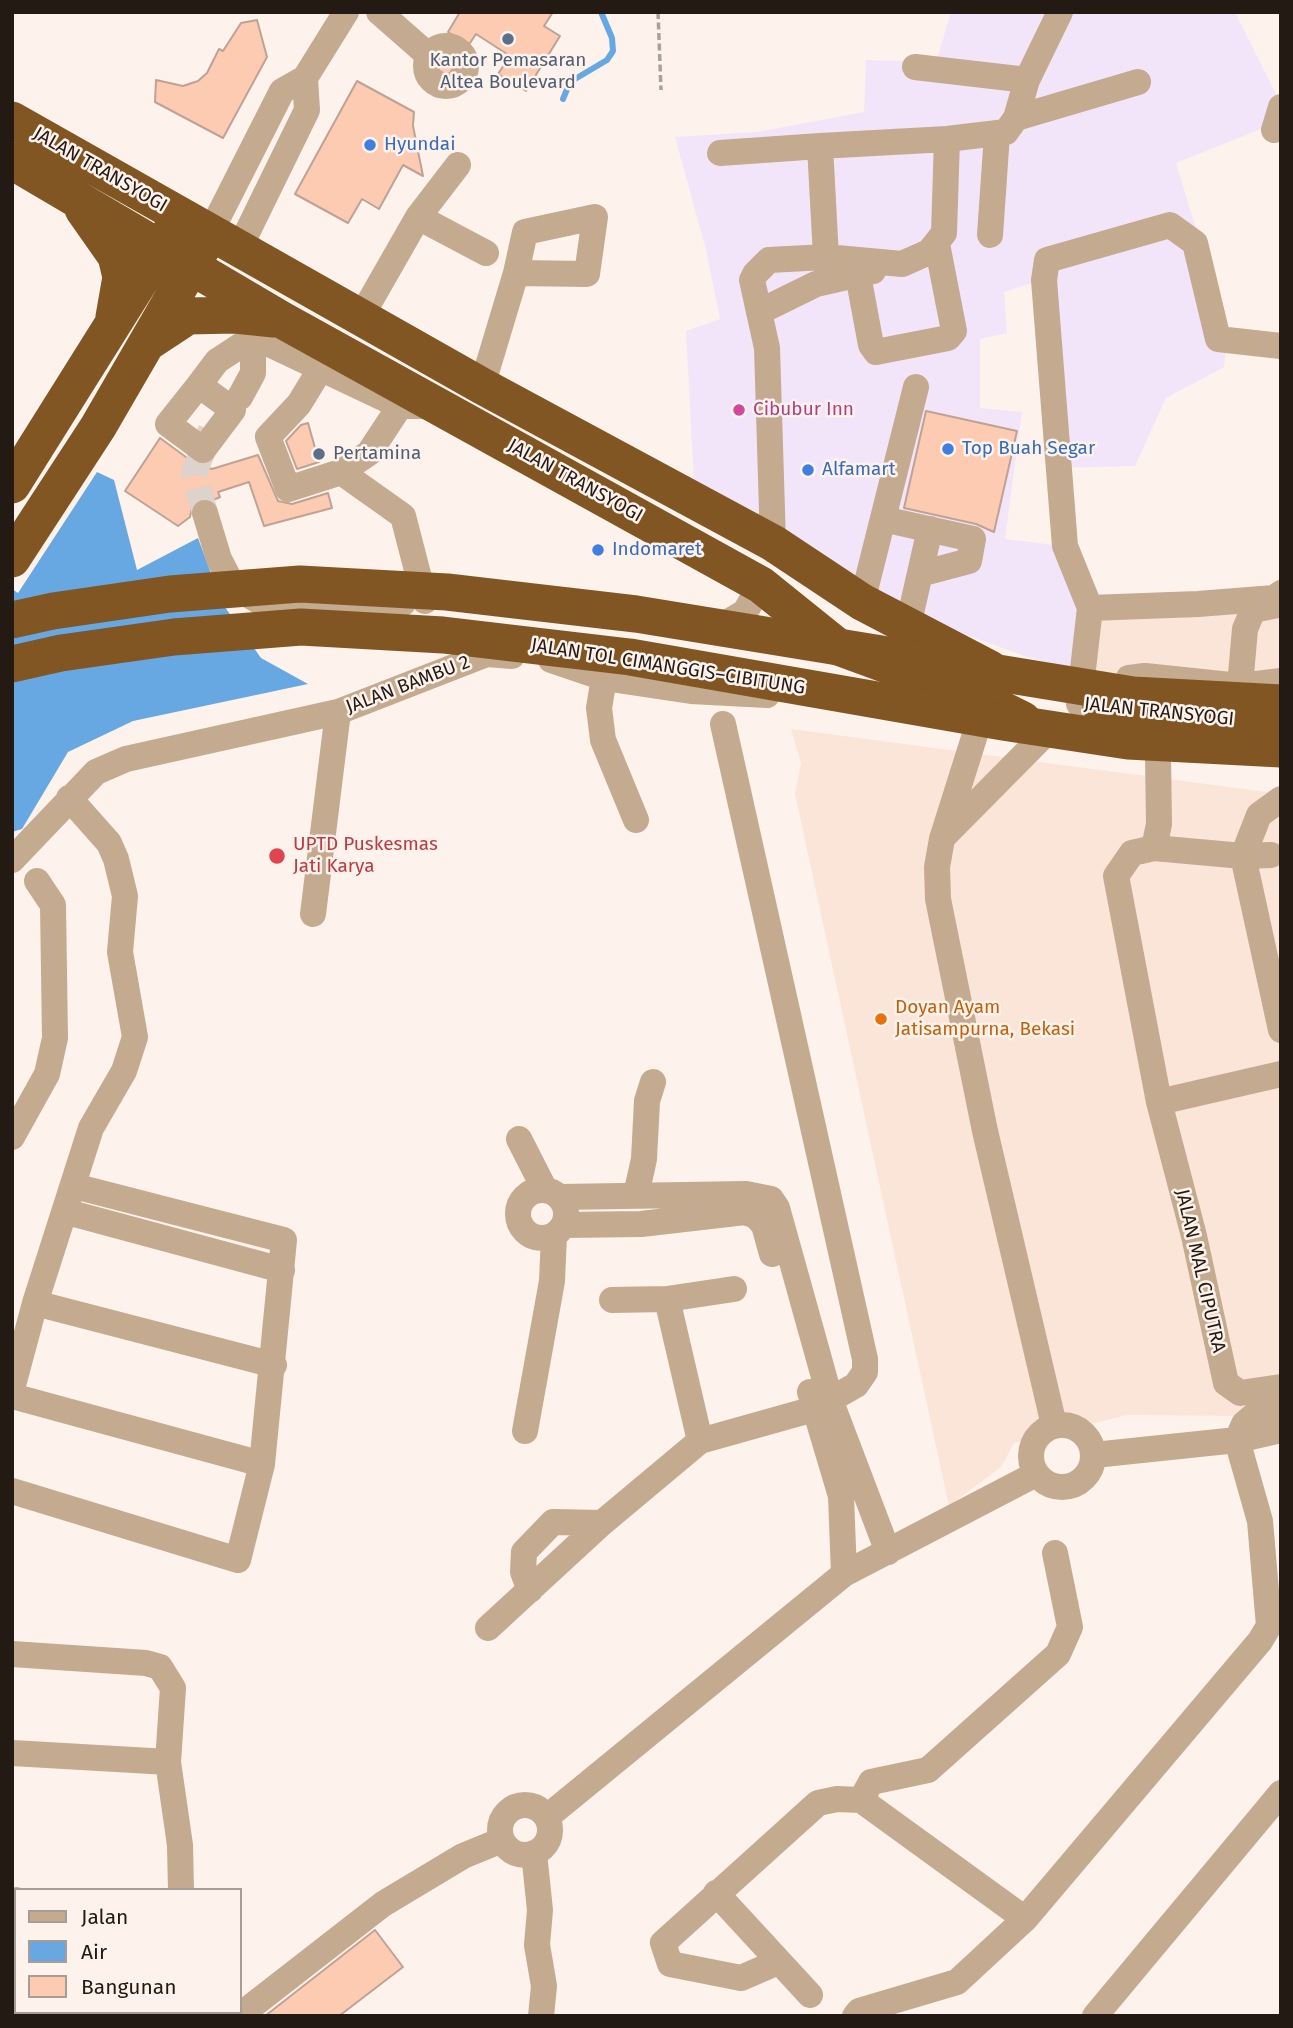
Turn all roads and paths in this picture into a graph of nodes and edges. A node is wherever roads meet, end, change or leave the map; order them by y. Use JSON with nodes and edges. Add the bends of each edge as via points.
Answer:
{"nodes":[{"id":1,"x":346,"y":12,"type":"edge"},
{"id":2,"x":379,"y":12,"type":"edge"},
{"id":3,"x":658,"y":12,"type":"edge"},
{"id":4,"x":1060,"y":12,"type":"edge"},
{"id":5,"x":428,"y":55,"type":"dead end"},
{"id":6,"x":915,"y":67,"type":"dead end"},
{"id":7,"x":1027,"y":80,"type":"junction"},
{"id":8,"x":1138,"y":82,"type":"dead end"},
{"id":9,"x":661,"y":90,"type":"dead end"},
{"id":10,"x":12,"y":120,"type":"edge"},
{"id":11,"x":1007,"y":126,"type":"junction"},
{"id":12,"x":947,"y":139,"type":"junction"},
{"id":13,"x":820,"y":146,"type":"junction"},
{"id":14,"x":720,"y":153,"type":"dead end"},
{"id":15,"x":12,"y":161,"type":"edge"},
{"id":16,"x":458,"y":165,"type":"dead end"},
{"id":17,"x":75,"y":198,"type":"junction"},
{"id":18,"x":418,"y":217,"type":"junction"},
{"id":19,"x":209,"y":233,"type":"junction"},
{"id":20,"x":990,"y":235,"type":"dead end"},
{"id":21,"x":937,"y":244,"type":"junction"},
{"id":22,"x":162,"y":247,"type":"junction"},
{"id":23,"x":486,"y":253,"type":"dead end"},
{"id":24,"x":826,"y":257,"type":"junction"},
{"id":25,"x":902,"y":264,"type":"junction"},
{"id":26,"x":192,"y":266,"type":"junction"},
{"id":27,"x":516,"y":273,"type":"dead end"},
{"id":28,"x":858,"y":275,"type":"junction"},
{"id":29,"x":759,"y":312,"type":"junction"},
{"id":30,"x":362,"y":315,"type":"junction"},
{"id":31,"x":282,"y":320,"type":"junction"},
{"id":32,"x":112,"y":328,"type":"junction"},
{"id":33,"x":148,"y":342,"type":"junction"},
{"id":34,"x":246,"y":342,"type":"junction"},
{"id":35,"x":1281,"y":346,"type":"edge"},
{"id":36,"x":321,"y":368,"type":"junction"},
{"id":37,"x":199,"y":384,"type":"dead end"},
{"id":38,"x":482,"y":386,"type":"junction"},
{"id":39,"x":916,"y":387,"type":"dead end"},
{"id":40,"x":240,"y":397,"type":"dead end"},
{"id":41,"x":400,"y":406,"type":"junction"},
{"id":42,"x":440,"y":406,"type":"junction"},
{"id":43,"x":341,"y":472,"type":"junction"},
{"id":44,"x":12,"y":485,"type":"edge"},
{"id":45,"x":205,"y":513,"type":"tunnel mouth"},
{"id":46,"x":883,"y":519,"type":"junction"},
{"id":47,"x":930,"y":529,"type":"junction"},
{"id":48,"x":773,"y":543,"type":"junction"},
{"id":49,"x":12,"y":559,"type":"edge"},
{"id":50,"x":920,"y":574,"type":"junction"},
{"id":51,"x":761,"y":585,"type":"junction"},
{"id":52,"x":1281,"y":593,"type":"edge"},
{"id":53,"x":425,"y":601,"type":"junction"},
{"id":54,"x":862,"y":602,"type":"junction"},
{"id":55,"x":1281,"y":604,"type":"edge"},
{"id":56,"x":1090,"y":608,"type":"junction"},
{"id":57,"x":12,"y":620,"type":"edge"},
{"id":58,"x":908,"y":626,"type":"junction"},
{"id":59,"x":12,"y":664,"type":"edge"},
{"id":60,"x":604,"y":678,"type":"junction"},
{"id":61,"x":1281,"y":681,"type":"edge"},
{"id":62,"x":926,"y":682,"type":"junction"},
{"id":63,"x":1240,"y":686,"type":"junction"},
{"id":64,"x":985,"y":701,"type":"junction"},
{"id":65,"x":1281,"y":703,"type":"edge"},
{"id":66,"x":1079,"y":704,"type":"junction"},
{"id":67,"x":338,"y":712,"type":"junction"},
{"id":68,"x":1161,"y":716,"type":"junction"},
{"id":69,"x":1281,"y":722,"type":"edge"},
{"id":70,"x":723,"y":724,"type":"dead end"},
{"id":71,"x":1049,"y":730,"type":"junction"},
{"id":72,"x":1281,"y":749,"type":"edge"},
{"id":73,"x":1158,"y":757,"type":"junction"},
{"id":74,"x":1281,"y":763,"type":"edge"},
{"id":75,"x":69,"y":797,"type":"junction"},
{"id":76,"x":1281,"y":799,"type":"edge"},
{"id":77,"x":636,"y":820,"type":"dead end"},
{"id":78,"x":1157,"y":836,"type":"junction"},
{"id":79,"x":942,"y":839,"type":"junction"},
{"id":80,"x":1278,"y":854,"type":"edge"},
{"id":81,"x":1243,"y":856,"type":"junction"},
{"id":82,"x":12,"y":860,"type":"edge"},
{"id":83,"x":37,"y":881,"type":"dead end"},
{"id":84,"x":313,"y":914,"type":"dead end"},
{"id":85,"x":1281,"y":1030,"type":"edge"},
{"id":86,"x":1281,"y":1074,"type":"edge"},
{"id":87,"x":653,"y":1082,"type":"dead end"},
{"id":88,"x":1158,"y":1102,"type":"junction"},
{"id":89,"x":12,"y":1137,"type":"edge"},
{"id":90,"x":519,"y":1139,"type":"dead end"},
{"id":91,"x":74,"y":1186,"type":"junction"},
{"id":92,"x":552,"y":1194,"type":"junction"},
{"id":93,"x":636,"y":1195,"type":"junction"},
{"id":94,"x":67,"y":1212,"type":"junction"},
{"id":95,"x":559,"y":1230,"type":"junction"},
{"id":96,"x":282,"y":1270,"type":"junction"},
{"id":97,"x":734,"y":1289,"type":"dead end"},
{"id":98,"x":667,"y":1299,"type":"junction"},
{"id":99,"x":612,"y":1300,"type":"dead end"},
{"id":100,"x":35,"y":1303,"type":"junction"},
{"id":101,"x":274,"y":1365,"type":"junction"},
{"id":102,"x":1281,"y":1387,"type":"edge"},
{"id":103,"x":12,"y":1389,"type":"edge"},
{"id":104,"x":12,"y":1396,"type":"edge"},
{"id":105,"x":823,"y":1405,"type":"junction"},
{"id":106,"x":1281,"y":1408,"type":"edge"},
{"id":107,"x":1054,"y":1425,"type":"junction"},
{"id":108,"x":1281,"y":1430,"type":"edge"},
{"id":109,"x":525,"y":1431,"type":"dead end"},
{"id":110,"x":1237,"y":1440,"type":"junction"},
{"id":111,"x":700,"y":1441,"type":"junction"},
{"id":112,"x":1094,"y":1455,"type":"junction"},
{"id":113,"x":262,"y":1464,"type":"junction"},
{"id":114,"x":1036,"y":1474,"type":"junction"},
{"id":115,"x":12,"y":1491,"type":"edge"},
{"id":116,"x":1270,"y":1519,"type":"edge"},
{"id":117,"x":888,"y":1552,"type":"junction"},
{"id":118,"x":1055,"y":1553,"type":"dead end"},
{"id":119,"x":844,"y":1574,"type":"junction"},
{"id":120,"x":488,"y":1628,"type":"dead end"},
{"id":121,"x":1275,"y":1630,"type":"edge"},
{"id":122,"x":12,"y":1654,"type":"edge"},
{"id":123,"x":12,"y":1753,"type":"edge"},
{"id":124,"x":168,"y":1762,"type":"junction"},
{"id":125,"x":1281,"y":1793,"type":"edge"},
{"id":126,"x":861,"y":1800,"type":"junction"},
{"id":127,"x":547,"y":1817,"type":"junction"},
{"id":128,"x":502,"y":1840,"type":"junction"},
{"id":129,"x":534,"y":1853,"type":"junction"},
{"id":130,"x":181,"y":1888,"type":"edge"},
{"id":131,"x":716,"y":1893,"type":"junction"},
{"id":132,"x":1025,"y":1919,"type":"junction"},
{"id":133,"x":778,"y":1962,"type":"junction"},
{"id":134,"x":810,"y":1995,"type":"dead end"},
{"id":135,"x":242,"y":2014,"type":"edge"},
{"id":136,"x":541,"y":2016,"type":"edge"},
{"id":137,"x":855,"y":2016,"type":"edge"},
{"id":138,"x":1095,"y":2016,"type":"edge"}],
"edges":[{"from":1,"to":19,"type":"street","via":[[305,78],[282,91]]},
{"from":2,"to":5,"type":"street"},
{"from":3,"to":9,"type":"path"},
{"from":4,"to":7,"type":"street"},
{"from":6,"to":7,"type":"street"},
{"from":7,"to":11,"type":"street"},
{"from":8,"to":11,"type":"street"},
{"from":10,"to":19,"type":"highway","name":"JALAN TRANSYOGI"},
{"from":11,"to":12,"type":"street"},
{"from":11,"to":20,"type":"street"},
{"from":12,"to":13,"type":"street"},
{"from":12,"to":21,"type":"street","via":[[944,233]]},
{"from":13,"to":14,"type":"street"},
{"from":13,"to":24,"type":"street"},
{"from":15,"to":17,"type":"highway","name":"JALAN TRANSYOGI"},
{"from":16,"to":18,"type":"street"},
{"from":17,"to":22,"type":"highway","name":"JALAN TRANSYOGI"},
{"from":17,"to":32,"type":"highway","via":[[117,256],[121,277]]},
{"from":18,"to":23,"type":"street"},
{"from":18,"to":30,"type":"street"},
{"from":19,"to":22,"type":"highway"},
{"from":19,"to":26,"type":"highway"},
{"from":19,"to":30,"type":"highway","name":"JALAN TRANSYOGI"},
{"from":21,"to":25,"type":"street","via":[[916,261]]},
{"from":21,"to":28,"type":"street","via":[[954,331],[948,338],[876,352]]},
{"from":22,"to":26,"type":"highway","name":"JALAN TRANSYOGI"},
{"from":22,"to":32,"type":"highway"},
{"from":24,"to":25,"type":"street"},
{"from":24,"to":29,"type":"street","via":[[763,263],[752,281]]},
{"from":25,"to":28,"type":"street"},
{"from":26,"to":31,"type":"highway","name":"JALAN TRANSYOGI"},
{"from":26,"to":33,"type":"highway"},
{"from":27,"to":38,"type":"street"},
{"from":28,"to":29,"type":"street","via":[[816,284]]},
{"from":29,"to":48,"type":"street","via":[[767,348]]},
{"from":30,"to":38,"type":"highway","name":"JALAN TRANSYOGI"},
{"from":31,"to":33,"type":"highway","via":[[188,317]]},
{"from":31,"to":42,"type":"highway","name":"JALAN TRANSYOGI"},
{"from":32,"to":44,"type":"highway"},
{"from":33,"to":49,"type":"highway"},
{"from":34,"to":36,"type":"street","via":[[265,342]]},
{"from":34,"to":37,"type":"street","via":[[217,361]]},
{"from":34,"to":40,"type":"street","via":[[253,354],[253,373]]},
{"from":35,"to":56,"type":"street","via":[[1217,339],[1195,243],[1170,225],[1046,262],[1065,546]]},
{"from":36,"to":41,"type":"street"},
{"from":36,"to":43,"type":"street","via":[[299,404],[268,437],[288,489]]},
{"from":38,"to":48,"type":"highway","name":"JALAN TRANSYOGI"},
{"from":39,"to":46,"type":"street"},
{"from":41,"to":42,"type":"street"},
{"from":41,"to":43,"type":"street","via":[[369,453]]},
{"from":42,"to":51,"type":"highway","name":"JALAN TRANSYOGI"},
{"from":43,"to":53,"type":"street","via":[[403,516]]},
{"from":45,"to":53,"type":"street","via":[[233,586],[264,604],[320,610]]},
{"from":46,"to":47,"type":"street"},
{"from":46,"to":54,"type":"street"},
{"from":47,"to":50,"type":"street"},
{"from":47,"to":50,"type":"street","via":[[973,539],[969,561]]},
{"from":48,"to":54,"type":"highway","name":"JALAN TRANSYOGI"},
{"from":50,"to":58,"type":"street"},
{"from":51,"to":53,"type":"street","via":[[745,612],[720,629],[686,632],[561,609]]},
{"from":51,"to":62,"type":"highway","name":"JALAN TRANSYOGI","via":[[838,647]]},
{"from":52,"to":56,"type":"street","via":[[1224,602]]},
{"from":54,"to":58,"type":"highway","name":"JALAN TRANSYOGI"},
{"from":55,"to":63,"type":"street","via":[[1253,610],[1245,629]]},
{"from":56,"to":66,"type":"street"},
{"from":57,"to":65,"type":"highway","bridge":true,"via":[[170,594],[300,584],[447,592],[636,614],[1133,695]]},
{"from":58,"to":66,"type":"highway","name":"JALAN TRANSYOGI","via":[[987,667]]},
{"from":59,"to":72,"type":"highway","name":"JALAN TOL CIMANGGIS–CIBITUNG","bridge":true,"via":[[174,637],[301,627],[443,635],[630,657],[1128,741]]},
{"from":60,"to":62,"type":"street","name":"JALAN BAMBU 2","via":[[691,691],[774,696],[884,696],[904,694]]},
{"from":60,"to":67,"type":"street","name":"JALAN BAMBU 2","via":[[558,661],[487,654]]},
{"from":60,"to":77,"type":"street","via":[[599,708],[603,740]]},
{"from":61,"to":63,"type":"street"},
{"from":62,"to":64,"type":"highway","name":"JALAN TRANSYOGI"},
{"from":63,"to":68,"type":"street","via":[[1129,678],[1126,685]]},
{"from":64,"to":71,"type":"highway","name":"JALAN TRANSYOGI"},
{"from":64,"to":79,"type":"street"},
{"from":66,"to":68,"type":"highway","name":"JALAN TRANSYOGI"},
{"from":67,"to":75,"type":"street","name":"JALAN BAMBU 2","via":[[125,759],[96,772]]},
{"from":67,"to":84,"type":"street"},
{"from":68,"to":69,"type":"highway","name":"JALAN TRANSYOGI"},
{"from":70,"to":105,"type":"street","via":[[865,1359],[861,1380]]},
{"from":71,"to":73,"type":"highway","name":"JALAN TRANSYOGI"},
{"from":71,"to":79,"type":"street"},
{"from":73,"to":74,"type":"highway","name":"JALAN TRANSYOGI"},
{"from":73,"to":78,"type":"street"},
{"from":75,"to":82,"type":"street","name":"JALAN BAMBU 2"},
{"from":75,"to":91,"type":"street","via":[[109,843],[116,859],[125,896],[120,952],[135,1037],[124,1071],[91,1128]]},
{"from":76,"to":81,"type":"street","via":[[1259,815]]},
{"from":78,"to":81,"type":"street"},
{"from":78,"to":88,"type":"street","name":"JALAN MAL CIPUTRA","via":[[1132,853],[1116,876]]},
{"from":79,"to":107,"type":"street","via":[[938,899],[985,1131]]},
{"from":80,"to":81,"type":"street"},
{"from":81,"to":85,"type":"street"},
{"from":83,"to":89,"type":"street","via":[[53,905],[55,1038],[47,1074]]},
{"from":86,"to":88,"type":"street"},
{"from":87,"to":93,"type":"street"},
{"from":88,"to":102,"type":"street","name":"JALAN MAL CIPUTRA","via":[[1227,1386],[1240,1393]]},
{"from":90,"to":92,"type":"street"},
{"from":91,"to":94,"type":"street"},
{"from":91,"to":96,"type":"street","via":[[285,1240]]},
{"from":92,"to":93,"type":"street"},
{"from":92,"to":95,"type":"street","via":[[566,1210]]},
{"from":92,"to":95,"type":"street","via":[[531,1193],[522,1202],[520,1222],[534,1236]]},
{"from":93,"to":105,"type":"street","via":[[746,1194],[771,1199],[777,1208]]},
{"from":94,"to":96,"type":"street"},
{"from":94,"to":100,"type":"street"},
{"from":95,"to":105,"type":"street","via":[[746,1212],[756,1216],[764,1225]]},
{"from":95,"to":109,"type":"street"},
{"from":96,"to":101,"type":"street"},
{"from":97,"to":98,"type":"street"},
{"from":98,"to":99,"type":"street"},
{"from":98,"to":111,"type":"street"},
{"from":100,"to":101,"type":"street"},
{"from":100,"to":103,"type":"street"},
{"from":101,"to":113,"type":"street"},
{"from":104,"to":113,"type":"street"},
{"from":105,"to":111,"type":"street"},
{"from":105,"to":117,"type":"street"},
{"from":105,"to":119,"type":"street","via":[[841,1496]]},
{"from":106,"to":110,"type":"street","via":[[1257,1413],[1244,1424]]},
{"from":107,"to":112,"type":"street","via":[[1081,1431]]},
{"from":107,"to":114,"type":"street","via":[[1041,1432],[1032,1445]]},
{"from":108,"to":110,"type":"street"},
{"from":110,"to":112,"type":"street"},
{"from":110,"to":116,"type":"street"},
{"from":111,"to":120,"type":"street"},
{"from":112,"to":114,"type":"street","via":[[1085,1477],[1076,1484],[1054,1486]]},
{"from":113,"to":115,"type":"street","via":[[238,1560]]},
{"from":114,"to":117,"type":"street"},
{"from":116,"to":121,"type":"street"},
{"from":117,"to":119,"type":"street"},
{"from":118,"to":126,"type":"street","via":[[1070,1627],[1058,1654],[928,1770],[871,1782]]},
{"from":119,"to":127,"type":"street"},
{"from":121,"to":132,"type":"street","via":[[1260,1641]]},
{"from":122,"to":124,"type":"street","via":[[146,1662],[160,1667],[173,1688]]},
{"from":123,"to":124,"type":"street"},
{"from":124,"to":130,"type":"street"},
{"from":125,"to":138,"type":"street"},
{"from":126,"to":131,"type":"street","via":[[818,1804]]},
{"from":126,"to":132,"type":"street"},
{"from":127,"to":128,"type":"street","via":[[532,1805],[513,1808],[501,1821]]},
{"from":127,"to":129,"type":"street","via":[[550,1834]]},
{"from":128,"to":129,"type":"street","via":[[516,1853]]},
{"from":128,"to":135,"type":"street","via":[[463,1856],[383,1904]]},
{"from":129,"to":136,"type":"street","via":[[540,1910],[537,1945],[544,1986]]},
{"from":131,"to":133,"type":"street"},
{"from":131,"to":133,"type":"street","via":[[663,1943],[670,1965],[741,1978]]},
{"from":132,"to":137,"type":"street","via":[[957,1982]]},
{"from":133,"to":134,"type":"street"}]}
